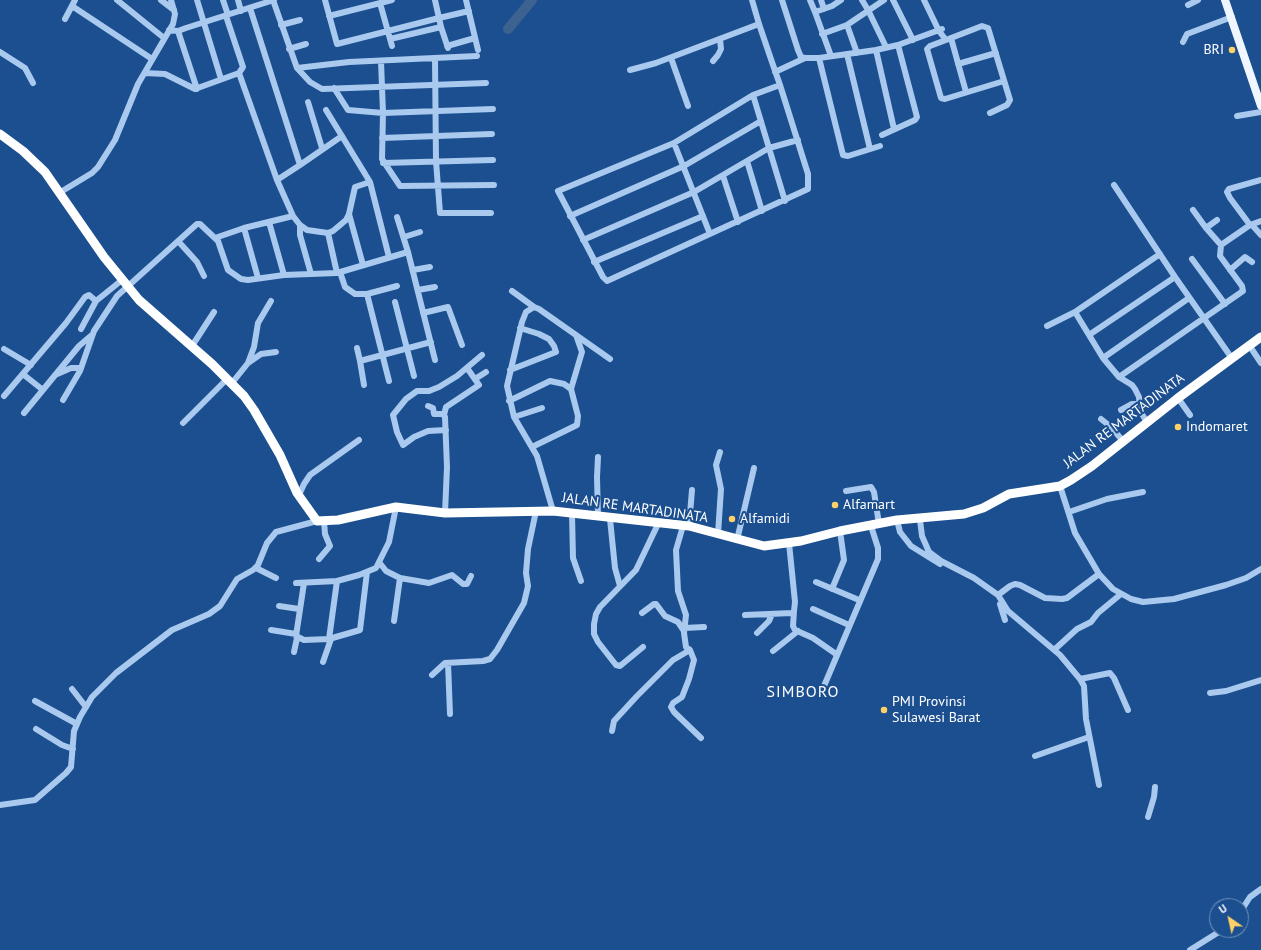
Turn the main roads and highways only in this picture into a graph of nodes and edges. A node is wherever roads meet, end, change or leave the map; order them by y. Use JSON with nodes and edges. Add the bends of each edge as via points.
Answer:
{"nodes":[{"id":1,"x":1225,"y":0,"type":"edge"},
{"id":2,"x":1261,"y":106,"type":"edge"},
{"id":3,"x":0,"y":134,"type":"edge"},
{"id":4,"x":1261,"y":337,"type":"edge"}],
"edges":[{"from":1,"to":2,"type":"main road"},
{"from":3,"to":4,"type":"highway","name":"JALAN RE MARTADINATA","via":[[45,172],[124,283],[148,309],[230,381],[254,410],[294,481],[298,494],[321,521],[349,518],[396,506],[446,514],[553,511],[686,526],[764,546],[801,541],[897,520],[920,520],[964,514],[983,508],[1009,494],[1060,486],[1092,466],[1231,357]]}]}
